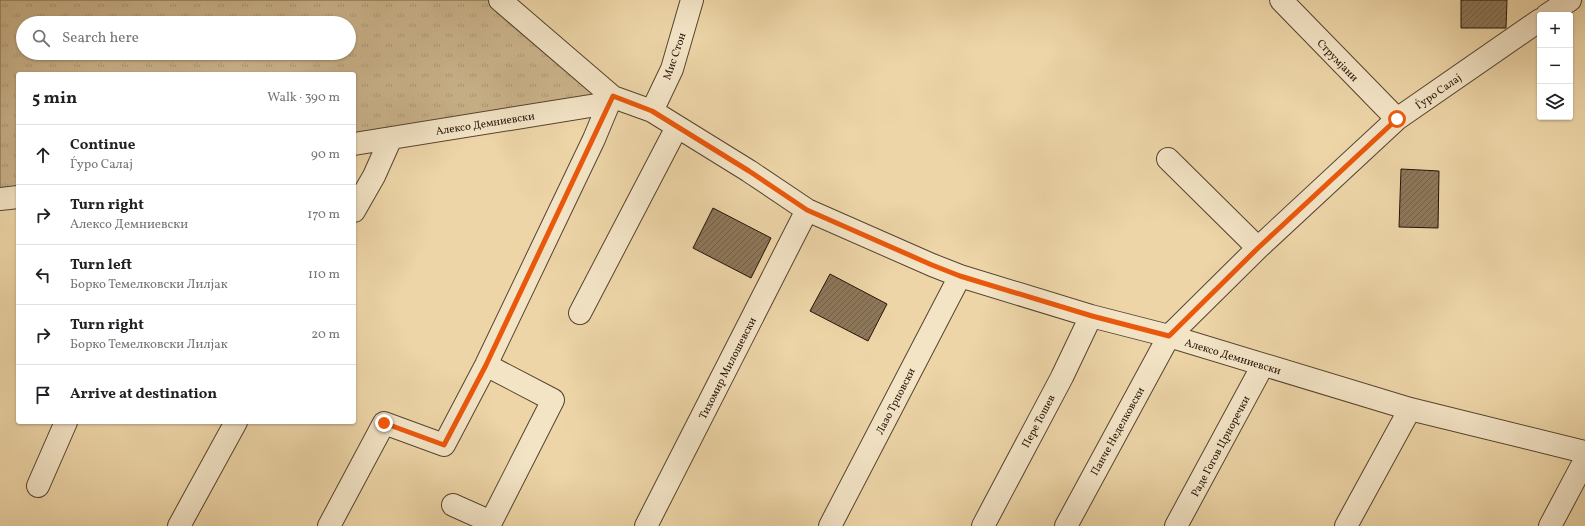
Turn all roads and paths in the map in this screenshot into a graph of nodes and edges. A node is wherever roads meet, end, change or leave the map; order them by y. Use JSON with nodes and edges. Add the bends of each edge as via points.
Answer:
{"nodes":[{"id":1,"x":500,"y":0,"type":"edge"},
{"id":2,"x":692,"y":0,"type":"edge"},
{"id":3,"x":1281,"y":0,"type":"edge"},
{"id":4,"x":1537,"y":22,"type":"edge"},
{"id":5,"x":611,"y":100,"type":"junction"},
{"id":6,"x":652,"y":111,"type":"junction"},
{"id":7,"x":1397,"y":119,"type":"junction"},
{"id":8,"x":677,"y":127,"type":"junction"},
{"id":9,"x":391,"y":138,"type":"junction"},
{"id":10,"x":356,"y":144,"type":"edge"},
{"id":11,"x":1168,"y":159,"type":"dead end"},
{"id":12,"x":16,"y":197,"type":"edge"},
{"id":13,"x":0,"y":199,"type":"edge"},
{"id":14,"x":356,"y":208,"type":"edge"},
{"id":15,"x":807,"y":210,"type":"junction"},
{"id":16,"x":1258,"y":248,"type":"junction"},
{"id":17,"x":960,"y":276,"type":"junction"},
{"id":18,"x":580,"y":313,"type":"dead end"},
{"id":19,"x":1092,"y":316,"type":"junction"},
{"id":20,"x":1169,"y":336,"type":"junction"},
{"id":21,"x":486,"y":365,"type":"junction"},
{"id":22,"x":1263,"y":365,"type":"junction"},
{"id":23,"x":1410,"y":409,"type":"junction"},
{"id":24,"x":65,"y":424,"type":"edge"},
{"id":25,"x":235,"y":424,"type":"edge"},
{"id":26,"x":1585,"y":452,"type":"edge"},
{"id":27,"x":1585,"y":460,"type":"edge"},
{"id":28,"x":38,"y":486,"type":"dead end"},
{"id":29,"x":453,"y":505,"type":"dead end"},
{"id":30,"x":179,"y":526,"type":"edge"},
{"id":31,"x":329,"y":526,"type":"edge"},
{"id":32,"x":646,"y":526,"type":"edge"},
{"id":33,"x":830,"y":526,"type":"edge"},
{"id":34,"x":983,"y":526,"type":"edge"},
{"id":35,"x":1066,"y":526,"type":"edge"},
{"id":36,"x":1176,"y":526,"type":"edge"},
{"id":37,"x":1346,"y":526,"type":"edge"},
{"id":38,"x":1550,"y":526,"type":"edge"}],
"edges":[{"from":1,"to":5,"type":"street","name":"Алексо Демниевски"},
{"from":2,"to":6,"type":"street","name":"Мис Стон","via":[[672,69]]},
{"from":3,"to":7,"type":"street","name":"Струмјани"},
{"from":4,"to":7,"type":"street","name":"Ѓуро Салај"},
{"from":5,"to":6,"type":"street","name":"Алексо Демниевски"},
{"from":5,"to":9,"type":"street","name":"Алексо Демниевски"},
{"from":5,"to":21,"type":"street"},
{"from":6,"to":8,"type":"street","name":"Алексо Демниевски"},
{"from":7,"to":16,"type":"street","name":"Ѓуро Салај"},
{"from":8,"to":15,"type":"street","name":"Алексо Демниевски"},
{"from":8,"to":18,"type":"street"},
{"from":9,"to":10,"type":"street","name":"Алексо Демниевски"},
{"from":9,"to":14,"type":"street"},
{"from":11,"to":16,"type":"street"},
{"from":12,"to":13,"type":"street"},
{"from":15,"to":17,"type":"street","name":"Алексо Демниевски"},
{"from":15,"to":32,"type":"street","name":"Тихомир Милошевски"},
{"from":16,"to":20,"type":"street","name":"Ѓуро Салај"},
{"from":17,"to":19,"type":"street","name":"Алексо Демниевски"},
{"from":17,"to":33,"type":"street","name":"Лазо Трповски"},
{"from":19,"to":20,"type":"street","name":"Алексо Демниевски"},
{"from":19,"to":34,"type":"street","name":"Пере Тошев"},
{"from":20,"to":22,"type":"street","name":"Алексо Демниевски"},
{"from":20,"to":35,"type":"street","name":"Панче Неделковски"},
{"from":21,"to":29,"type":"street","via":[[553,400],[491,522]]},
{"from":21,"to":31,"type":"street","via":[[444,445],[384,423]]},
{"from":22,"to":23,"type":"street","name":"Алексо Демниевски"},
{"from":22,"to":36,"type":"street","name":"Раде Гогов Црноречки"},
{"from":23,"to":26,"type":"street","name":"Алексо Демниевски"},
{"from":23,"to":37,"type":"street"},
{"from":24,"to":28,"type":"street"},
{"from":25,"to":30,"type":"street"},
{"from":27,"to":38,"type":"street"}]}
